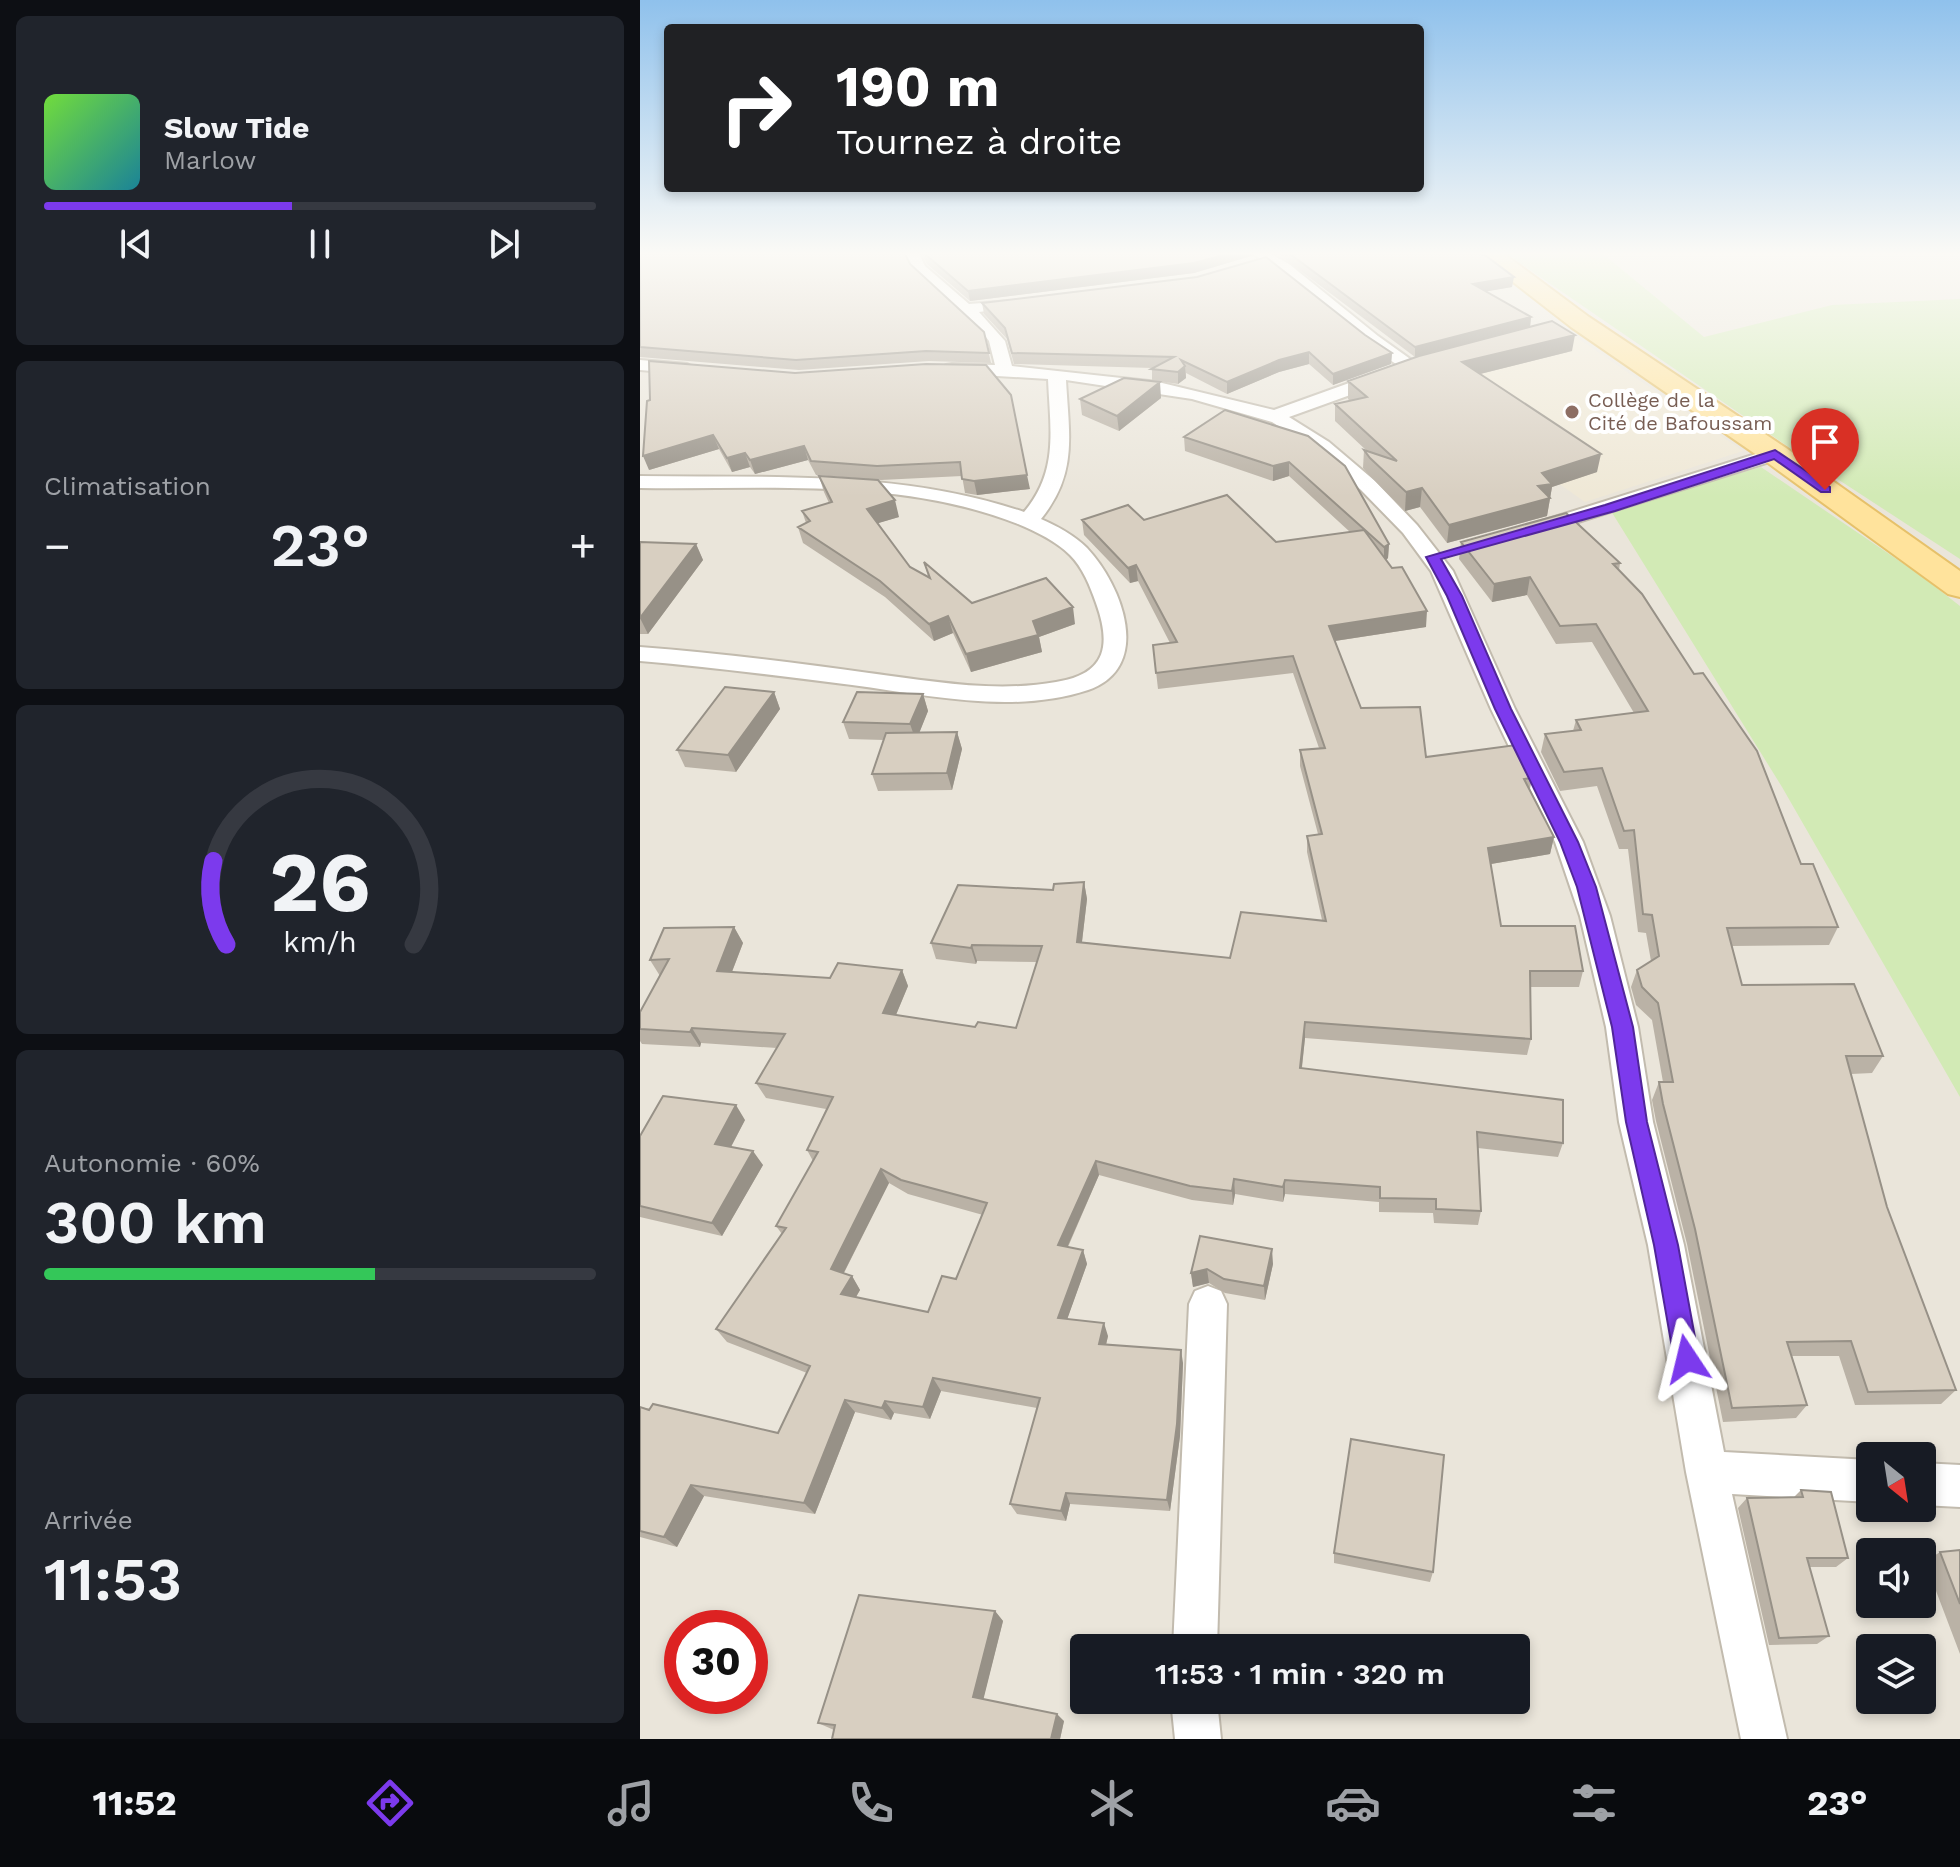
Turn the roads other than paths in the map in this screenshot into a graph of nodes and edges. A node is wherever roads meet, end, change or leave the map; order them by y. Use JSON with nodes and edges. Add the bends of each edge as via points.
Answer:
{"nodes":[{"id":1,"x":991,"y":335,"type":"edge"},
{"id":2,"x":1366,"y":335,"type":"edge"},
{"id":3,"x":1581,"y":335,"type":"edge"},
{"id":4,"x":640,"y":365,"type":"edge"},
{"id":5,"x":929,"y":369,"type":"edge"},
{"id":6,"x":1005,"y":371,"type":"junction"},
{"id":7,"x":715,"y":372,"type":"edge"},
{"id":8,"x":1057,"y":375,"type":"junction"},
{"id":9,"x":1275,"y":416,"type":"junction"},
{"id":10,"x":1775,"y":454,"type":"junction"},
{"id":11,"x":640,"y":482,"type":"edge"},
{"id":12,"x":1029,"y":520,"type":"junction"},
{"id":13,"x":1519,"y":534,"type":"edge"},
{"id":14,"x":1960,"y":587,"type":"edge"},
{"id":15,"x":640,"y":654,"type":"edge"},
{"id":16,"x":1208,"y":1304,"type":"dead end"},
{"id":17,"x":1707,"y":1472,"type":"junction"},
{"id":18,"x":1856,"y":1480,"type":"edge"},
{"id":19,"x":1936,"y":1485,"type":"edge"},
{"id":20,"x":1960,"y":1486,"type":"edge"},
{"id":21,"x":1196,"y":1634,"type":"edge"},
{"id":22,"x":1195,"y":1714,"type":"edge"},
{"id":23,"x":1198,"y":1739,"type":"edge"},
{"id":24,"x":1764,"y":1739,"type":"edge"}],
"edges":[{"from":1,"to":6,"type":"street"},
{"from":2,"to":9,"type":"street","via":[[1416,365]]},
{"from":3,"to":10,"type":"main road"},
{"from":4,"to":7,"type":"street"},
{"from":5,"to":6,"type":"street"},
{"from":6,"to":8,"type":"street"},
{"from":8,"to":9,"type":"street","via":[[1191,393]]},
{"from":8,"to":12,"type":"street","via":[[1061,458],[1049,496]]},
{"from":9,"to":17,"type":"street","via":[[1325,449],[1443,554],[1503,709],[1569,842],[1595,916],[1622,1027],[1636,1122],[1666,1245]]},
{"from":10,"to":13,"type":"street"},
{"from":10,"to":14,"type":"main road"},
{"from":11,"to":12,"type":"street","via":[[884,486]]},
{"from":12,"to":15,"type":"street","via":[[1069,543],[1107,595],[1119,643],[1101,673],[1081,684],[1023,692],[935,689]]},
{"from":16,"to":21,"type":"street"},
{"from":17,"to":18,"type":"street"},
{"from":17,"to":24,"type":"street"},
{"from":19,"to":20,"type":"street"},
{"from":22,"to":23,"type":"street"}]}
